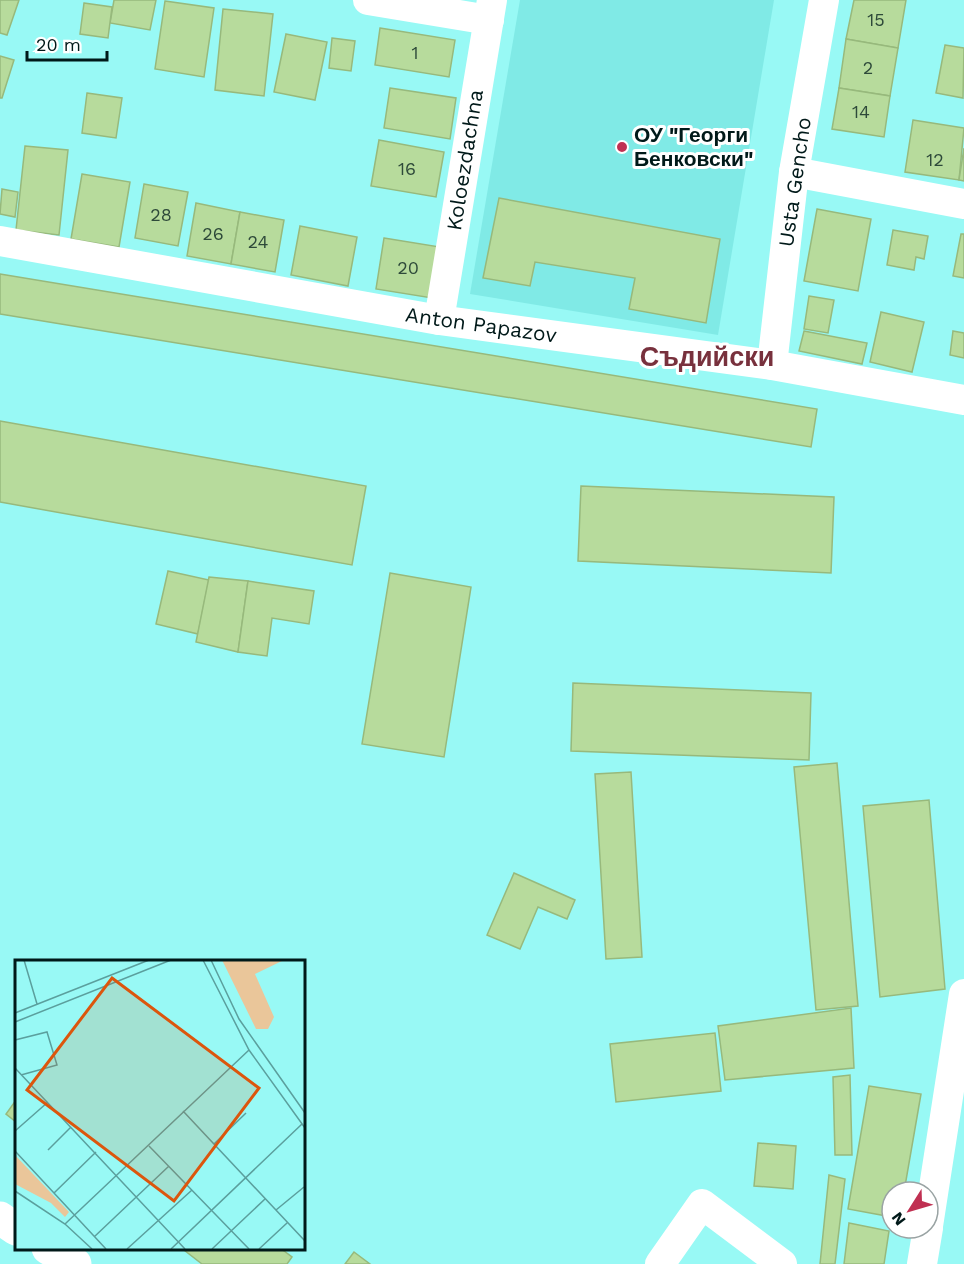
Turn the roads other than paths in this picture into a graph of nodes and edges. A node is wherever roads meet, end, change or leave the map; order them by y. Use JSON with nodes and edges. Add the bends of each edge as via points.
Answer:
{"nodes":[{"id":1,"x":368,"y":0,"type":"edge"},
{"id":2,"x":824,"y":0,"type":"edge"},
{"id":3,"x":490,"y":10,"type":"edge"},
{"id":4,"x":794,"y":172,"type":"junction"},
{"id":5,"x":964,"y":204,"type":"edge"},
{"id":6,"x":0,"y":241,"type":"edge"},
{"id":7,"x":439,"y":320,"type":"junction"},
{"id":8,"x":772,"y":364,"type":"junction"},
{"id":9,"x":964,"y":400,"type":"edge"},
{"id":10,"x":964,"y":994,"type":"edge"},
{"id":11,"x":956,"y":1099,"type":"edge"},
{"id":12,"x":938,"y":1180,"type":"edge"},
{"id":13,"x":0,"y":1218,"type":"edge"},
{"id":14,"x":15,"y":1227,"type":"edge"},
{"id":15,"x":926,"y":1240,"type":"edge"},
{"id":16,"x":50,"y":1249,"type":"edge"},
{"id":17,"x":75,"y":1264,"type":"edge"},
{"id":18,"x":660,"y":1264,"type":"edge"},
{"id":19,"x":782,"y":1264,"type":"edge"},
{"id":20,"x":922,"y":1264,"type":"edge"}],
"edges":[{"from":1,"to":3,"type":"street"},
{"from":2,"to":4,"type":"street","name":"Usta Gencho"},
{"from":3,"to":7,"type":"street","name":"Koloezdachna"},
{"from":4,"to":5,"type":"street"},
{"from":4,"to":8,"type":"street","name":"Usta Gencho"},
{"from":6,"to":7,"type":"street","name":"Anton Papazov"},
{"from":7,"to":8,"type":"street","name":"Anton Papazov"},
{"from":8,"to":9,"type":"street","name":"Anton Papazov"},
{"from":10,"to":11,"type":"street"},
{"from":11,"to":12,"type":"street"},
{"from":13,"to":14,"type":"main road"},
{"from":15,"to":20,"type":"street"},
{"from":16,"to":17,"type":"main road"},
{"from":18,"to":19,"type":"street","via":[[702,1204]]}]}
